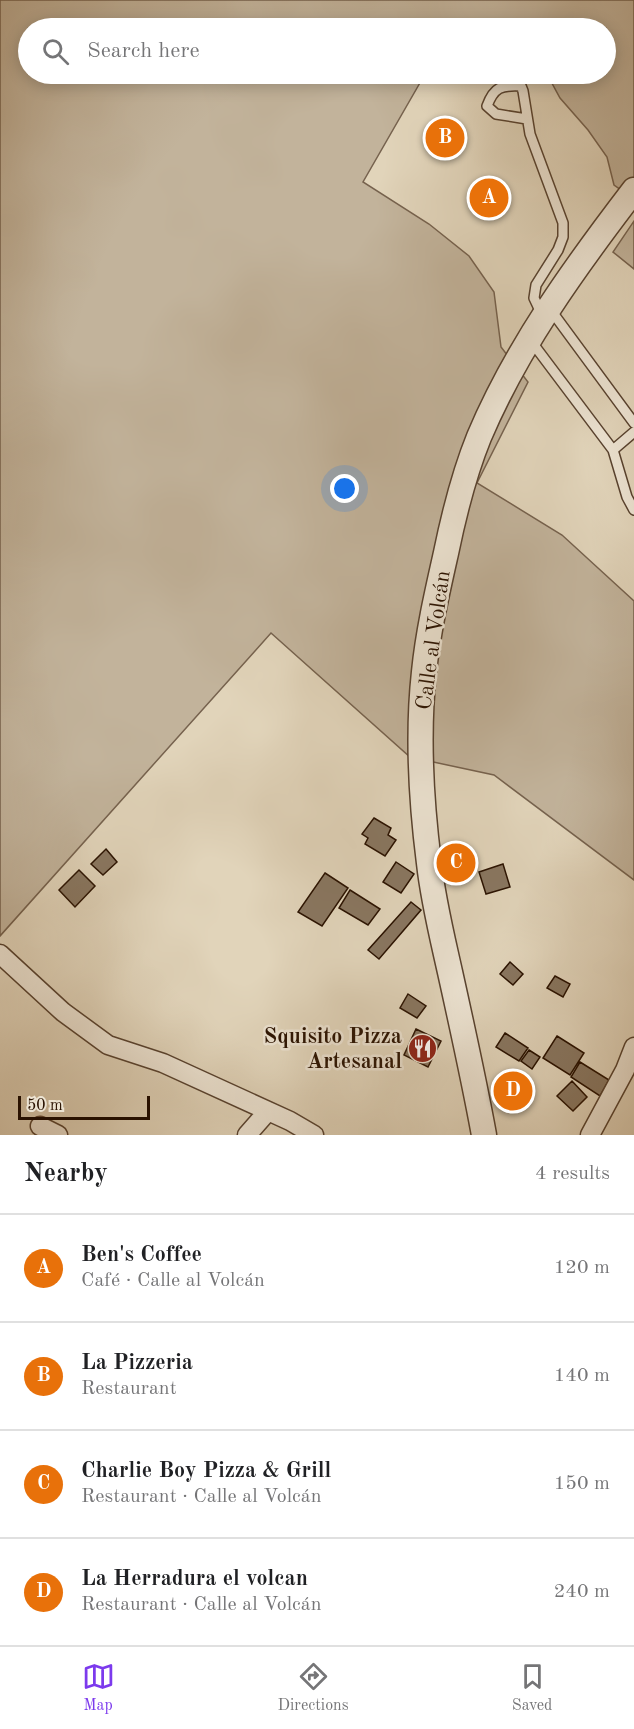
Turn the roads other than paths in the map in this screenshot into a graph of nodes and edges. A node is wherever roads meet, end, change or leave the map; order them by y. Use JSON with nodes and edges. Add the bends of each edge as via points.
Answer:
{"nodes":[{"id":1,"x":527,"y":119,"type":"junction"},
{"id":2,"x":634,"y":190,"type":"edge"},
{"id":3,"x":546,"y":312,"type":"junction"},
{"id":4,"x":530,"y":339,"type":"junction"},
{"id":5,"x":634,"y":423,"type":"edge"},
{"id":6,"x":634,"y":432,"type":"edge"},
{"id":7,"x":613,"y":450,"type":"junction"},
{"id":8,"x":634,"y":510,"type":"edge"},
{"id":9,"x":0,"y":954,"type":"edge"},
{"id":10,"x":634,"y":1047,"type":"edge"},
{"id":11,"x":268,"y":1112,"type":"junction"},
{"id":12,"x":40,"y":1125,"type":"dead end"},
{"id":13,"x":58,"y":1135,"type":"edge"},
{"id":14,"x":247,"y":1135,"type":"edge"},
{"id":15,"x":314,"y":1135,"type":"edge"},
{"id":16,"x":484,"y":1135,"type":"edge"},
{"id":17,"x":590,"y":1135,"type":"edge"}],
"edges":[{"from":1,"to":1,"type":"lane","via":[[521,86],[504,86],[492,94],[487,106],[496,114]]},
{"from":1,"to":3,"type":"lane","via":[[563,223],[558,250],[536,285],[534,298]]},
{"from":2,"to":3,"type":"street","name":"Calle al Volcán"},
{"from":3,"to":4,"type":"street","name":"Calle al Volcán"},
{"from":3,"to":5,"type":"lane"},
{"from":4,"to":7,"type":"lane"},
{"from":4,"to":16,"type":"street","name":"Calle al Volcán","via":[[490,413],[468,468],[437,593],[420,713],[429,866],[456,983]]},
{"from":6,"to":7,"type":"lane"},
{"from":7,"to":8,"type":"lane"},
{"from":9,"to":11,"type":"street","via":[[63,1012],[108,1045],[163,1063]]},
{"from":10,"to":17,"type":"street"},
{"from":11,"to":14,"type":"street"},
{"from":11,"to":15,"type":"street"},
{"from":12,"to":13,"type":"street"}]}
